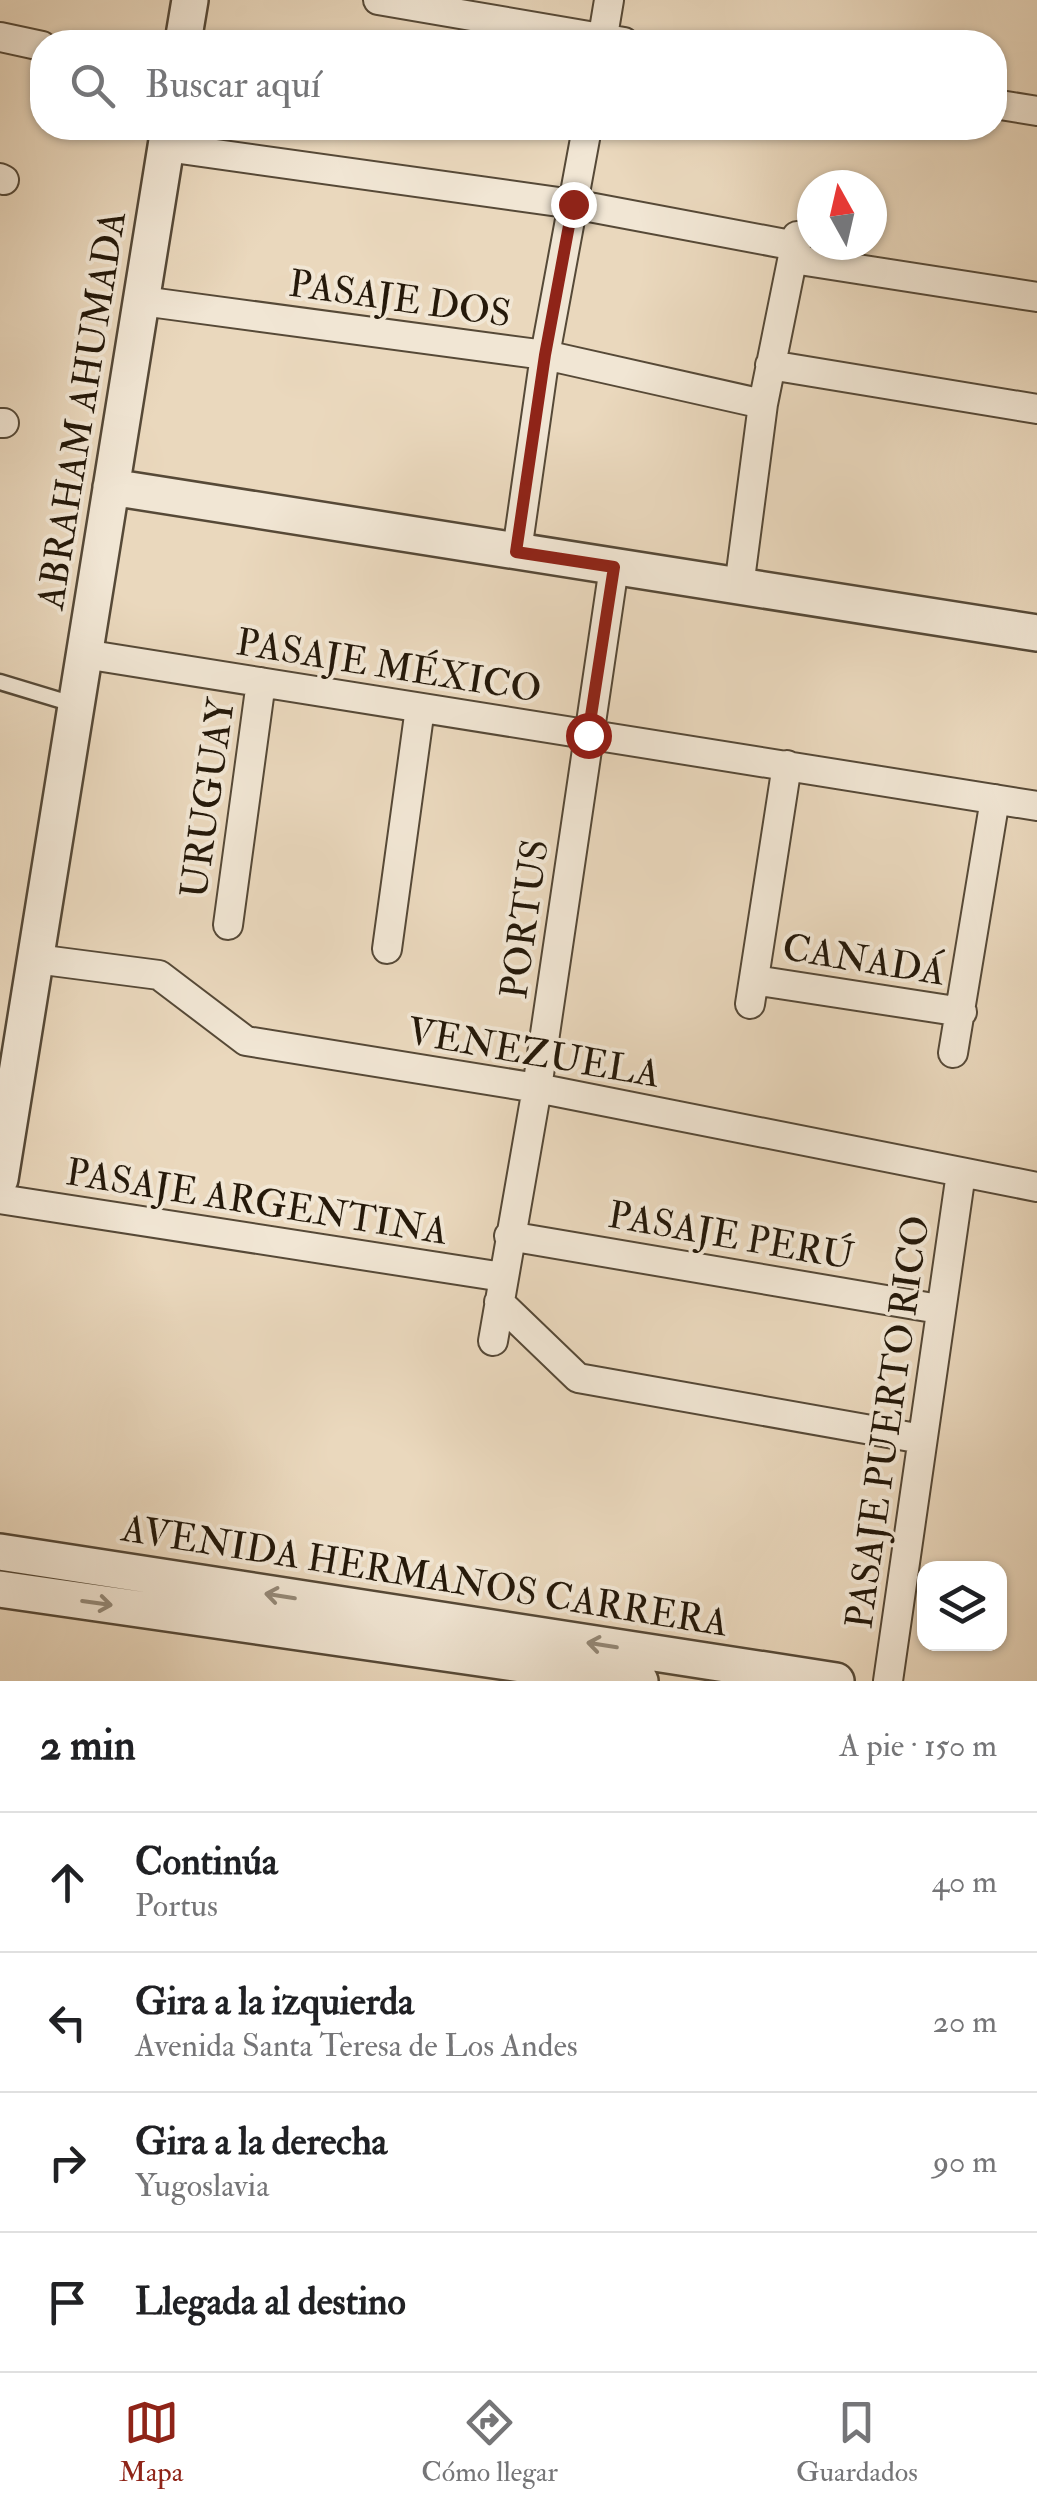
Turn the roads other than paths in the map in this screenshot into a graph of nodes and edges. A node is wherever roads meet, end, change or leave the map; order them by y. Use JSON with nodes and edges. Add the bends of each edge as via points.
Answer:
{"nodes":[{"id":1,"x":190,"y":0,"type":"edge"},
{"id":2,"x":378,"y":0,"type":"edge"},
{"id":3,"x":609,"y":0,"type":"edge"},
{"id":4,"x":185,"y":30,"type":"edge"},
{"id":5,"x":548,"y":30,"type":"edge"},
{"id":6,"x":610,"y":30,"type":"edge"},
{"id":7,"x":0,"y":37,"type":"edge"},
{"id":8,"x":30,"y":43,"type":"edge"},
{"id":9,"x":1007,"y":106,"type":"edge"},
{"id":10,"x":1037,"y":111,"type":"edge"},
{"id":11,"x":168,"y":140,"type":"edge"},
{"id":12,"x":186,"y":140,"type":"edge"},
{"id":13,"x":585,"y":140,"type":"edge"},
{"id":14,"x":573,"y":204,"type":"junction"},
{"id":15,"x":795,"y":247,"type":"junction"},
{"id":16,"x":1037,"y":297,"type":"edge"},
{"id":17,"x":142,"y":301,"type":"junction"},
{"id":18,"x":545,"y":355,"type":"junction"},
{"id":19,"x":770,"y":365,"type":"junction"},
{"id":20,"x":763,"y":404,"type":"junction"},
{"id":21,"x":1037,"y":409,"type":"edge"},
{"id":22,"x":111,"y":488,"type":"junction"},
{"id":23,"x":516,"y":552,"type":"junction"},
{"id":24,"x":614,"y":567,"type":"junction"},
{"id":25,"x":739,"y":586,"type":"junction"},
{"id":26,"x":1037,"y":634,"type":"edge"},
{"id":27,"x":84,"y":654,"type":"junction"},
{"id":28,"x":0,"y":682,"type":"edge"},
{"id":29,"x":261,"y":682,"type":"junction"},
{"id":30,"x":76,"y":705,"type":"junction"},
{"id":31,"x":420,"y":708,"type":"junction"},
{"id":32,"x":588,"y":735,"type":"junction"},
{"id":33,"x":788,"y":765,"type":"junction"},
{"id":34,"x":995,"y":799,"type":"junction"},
{"id":35,"x":1037,"y":806,"type":"edge"},
{"id":36,"x":228,"y":925,"type":"dead end"},
{"id":37,"x":387,"y":949,"type":"dead end"},
{"id":38,"x":36,"y":959,"type":"junction"},
{"id":39,"x":962,"y":1012,"type":"junction"},
{"id":40,"x":953,"y":1052,"type":"dead end"},
{"id":41,"x":537,"y":1088,"type":"junction"},
{"id":42,"x":960,"y":1173,"type":"junction"},
{"id":43,"x":0,"y":1179,"type":"edge"},
{"id":44,"x":1037,"y":1188,"type":"edge"},
{"id":45,"x":0,"y":1199,"type":"edge"},
{"id":46,"x":509,"y":1236,"type":"junction"},
{"id":47,"x":501,"y":1290,"type":"junction"},
{"id":48,"x":939,"y":1309,"type":"junction"},
{"id":49,"x":492,"y":1341,"type":"dead end"},
{"id":50,"x":922,"y":1439,"type":"junction"},
{"id":51,"x":0,"y":1552,"type":"edge"},
{"id":52,"x":0,"y":1590,"type":"edge"},
{"id":53,"x":457,"y":1668,"type":"edge"},
{"id":54,"x":640,"y":1681,"type":"edge"},
{"id":55,"x":836,"y":1681,"type":"edge"},
{"id":56,"x":888,"y":1681,"type":"edge"}],
"edges":[{"from":1,"to":4,"type":"street"},
{"from":2,"to":5,"type":"street"},
{"from":3,"to":6,"type":"street"},
{"from":7,"to":8,"type":"street"},
{"from":9,"to":10,"type":"street"},
{"from":11,"to":17,"type":"street","name":"ABRAHAM AHUMADA"},
{"from":12,"to":14,"type":"street"},
{"from":13,"to":14,"type":"street"},
{"from":14,"to":15,"type":"street"},
{"from":14,"to":18,"type":"street"},
{"from":15,"to":16,"type":"street"},
{"from":15,"to":19,"type":"street"},
{"from":17,"to":18,"type":"street","name":"PASAJE DOS"},
{"from":17,"to":22,"type":"street","name":"ABRAHAM AHUMADA"},
{"from":18,"to":20,"type":"street","name":"PASAJE DOS"},
{"from":18,"to":23,"type":"street"},
{"from":19,"to":20,"type":"street"},
{"from":19,"to":21,"type":"street"},
{"from":20,"to":25,"type":"street"},
{"from":22,"to":23,"type":"street"},
{"from":22,"to":27,"type":"street","name":"ABRAHAM AHUMADA"},
{"from":23,"to":24,"type":"street"},
{"from":24,"to":25,"type":"street"},
{"from":24,"to":32,"type":"street","name":"PORTUS"},
{"from":25,"to":26,"type":"street"},
{"from":27,"to":29,"type":"street","name":"PASAJE MÉXICO"},
{"from":27,"to":30,"type":"street","name":"ABRAHAM AHUMADA"},
{"from":28,"to":30,"type":"lane"},
{"from":29,"to":31,"type":"street","name":"PASAJE MÉXICO"},
{"from":29,"to":36,"type":"street","name":"URUGUAY"},
{"from":30,"to":38,"type":"street","name":"ABRAHAM AHUMADA"},
{"from":31,"to":32,"type":"street","name":"PASAJE MÉXICO"},
{"from":31,"to":37,"type":"street"},
{"from":32,"to":33,"type":"street","name":"PASAJE MÉXICO"},
{"from":32,"to":41,"type":"street","name":"PORTUS"},
{"from":33,"to":34,"type":"street","name":"PASAJE MÉXICO"},
{"from":33,"to":39,"type":"street","name":"CANADÁ","via":[[752,992]]},
{"from":34,"to":35,"type":"street","name":"PASAJE MÉXICO"},
{"from":34,"to":39,"type":"street"},
{"from":38,"to":41,"type":"street","name":"VENEZUELA","via":[[159,975],[246,1041]]},
{"from":38,"to":43,"type":"street","name":"ABRAHAM AHUMADA"},
{"from":39,"to":40,"type":"street"},
{"from":41,"to":42,"type":"street","name":"VENEZUELA"},
{"from":41,"to":46,"type":"street","name":"PORTUS"},
{"from":42,"to":44,"type":"street","name":"VENEZUELA"},
{"from":42,"to":48,"type":"street","name":"PASAJE PUERTO RICO"},
{"from":45,"to":47,"type":"street","name":"PASAJE ARGENTINA"},
{"from":46,"to":47,"type":"street","name":"PORTUS"},
{"from":46,"to":48,"type":"street","name":"PASAJE PERÚ"},
{"from":47,"to":49,"type":"street","name":"PORTUS"},
{"from":47,"to":50,"type":"street","via":[[578,1378]]},
{"from":48,"to":50,"type":"street","name":"PASAJE PUERTO RICO"},
{"from":50,"to":56,"type":"street","name":"PASAJE PUERTO RICO"},
{"from":55,"to":51,"type":"street","name":"AVENIDA HERMANOS CARRERA","one_way":true},
{"from":52,"to":53,"type":"street","name":"AVENIDA HERMANOS CARRERA","one_way":true},
{"from":53,"to":54,"type":"street","name":"AVENIDA HERMANOS CARRERA"}]}
